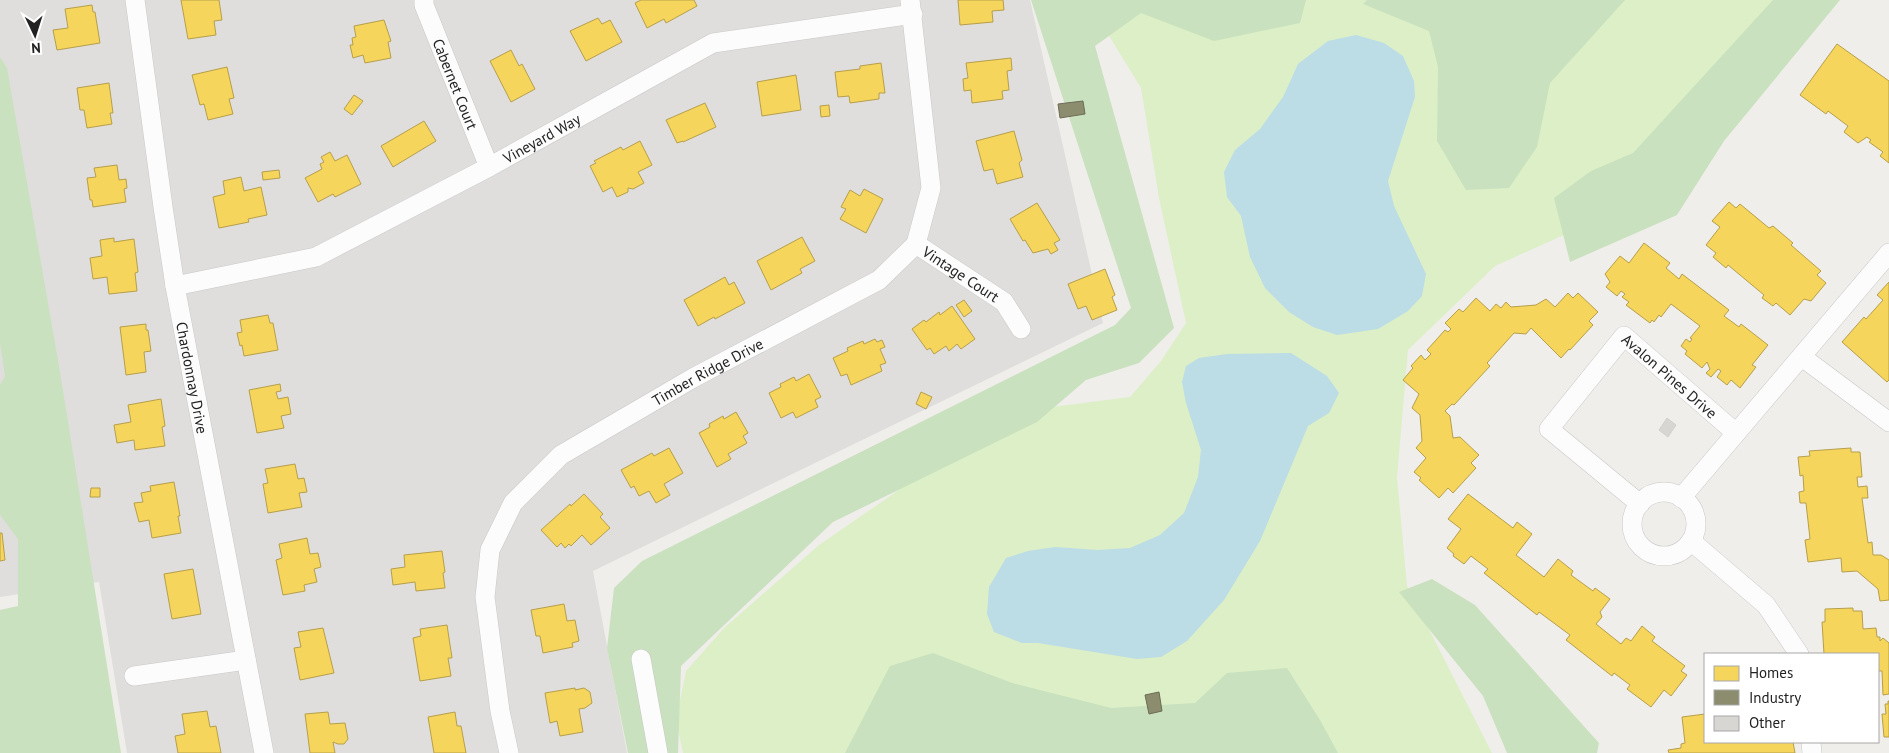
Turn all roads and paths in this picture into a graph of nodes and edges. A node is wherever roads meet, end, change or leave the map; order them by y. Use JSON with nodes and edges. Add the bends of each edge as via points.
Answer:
{"nodes":[{"id":1,"x":135,"y":0,"type":"edge"},
{"id":2,"x":424,"y":0,"type":"edge"},
{"id":3,"x":912,"y":7,"type":"edge"},
{"id":4,"x":489,"y":167,"type":"junction"},
{"id":5,"x":916,"y":244,"type":"junction"},
{"id":6,"x":1889,"y":253,"type":"edge"},
{"id":7,"x":175,"y":286,"type":"junction"},
{"id":8,"x":1021,"y":329,"type":"dead end"},
{"id":9,"x":1802,"y":357,"type":"junction"},
{"id":10,"x":1889,"y":422,"type":"edge"},
{"id":11,"x":1736,"y":433,"type":"junction"},
{"id":12,"x":1681,"y":498,"type":"junction"},
{"id":13,"x":1640,"y":504,"type":"junction"},
{"id":14,"x":1691,"y":541,"type":"junction"},
{"id":15,"x":1798,"y":653,"type":"edge"},
{"id":16,"x":641,"y":659,"type":"dead end"},
{"id":17,"x":246,"y":660,"type":"junction"},
{"id":18,"x":134,"y":676,"type":"dead end"},
{"id":19,"x":264,"y":753,"type":"edge"},
{"id":20,"x":509,"y":753,"type":"edge"},
{"id":21,"x":658,"y":753,"type":"edge"}],
"edges":[{"from":1,"to":7,"type":"street","name":"Chardonnay Drive"},
{"from":2,"to":4,"type":"street","name":"Cabernet Court"},
{"from":3,"to":4,"type":"street","name":"Vineyard Way","via":[[713,43]]},
{"from":3,"to":5,"type":"street","via":[[931,188]]},
{"from":4,"to":7,"type":"street","name":"Vineyard Way","via":[[316,257]]},
{"from":5,"to":8,"type":"street","name":"Vintage Court","via":[[1004,302]]},
{"from":5,"to":20,"type":"street","name":"Timber Ridge Drive","via":[[879,280],[693,378],[561,456],[513,503],[490,550],[485,597],[500,711]]},
{"from":6,"to":9,"type":"street"},
{"from":7,"to":17,"type":"street","name":"Chardonnay Drive"},
{"from":9,"to":10,"type":"street"},
{"from":9,"to":11,"type":"street"},
{"from":11,"to":12,"type":"street"},
{"from":11,"to":13,"type":"street","name":"Avalon Pines Drive","via":[[1624,336],[1549,429]]},
{"from":12,"to":13,"type":"street","via":[[1664,492],[1646,498]]},
{"from":12,"to":14,"type":"street","via":[[1694,513],[1695,532]]},
{"from":13,"to":14,"type":"street","via":[[1632,523],[1638,542],[1646,550],[1670,555],[1684,549]]},
{"from":14,"to":15,"type":"street","via":[[1766,606]]},
{"from":16,"to":21,"type":"street"},
{"from":17,"to":18,"type":"street"},
{"from":17,"to":19,"type":"street","name":"Chardonnay Drive"}]}
